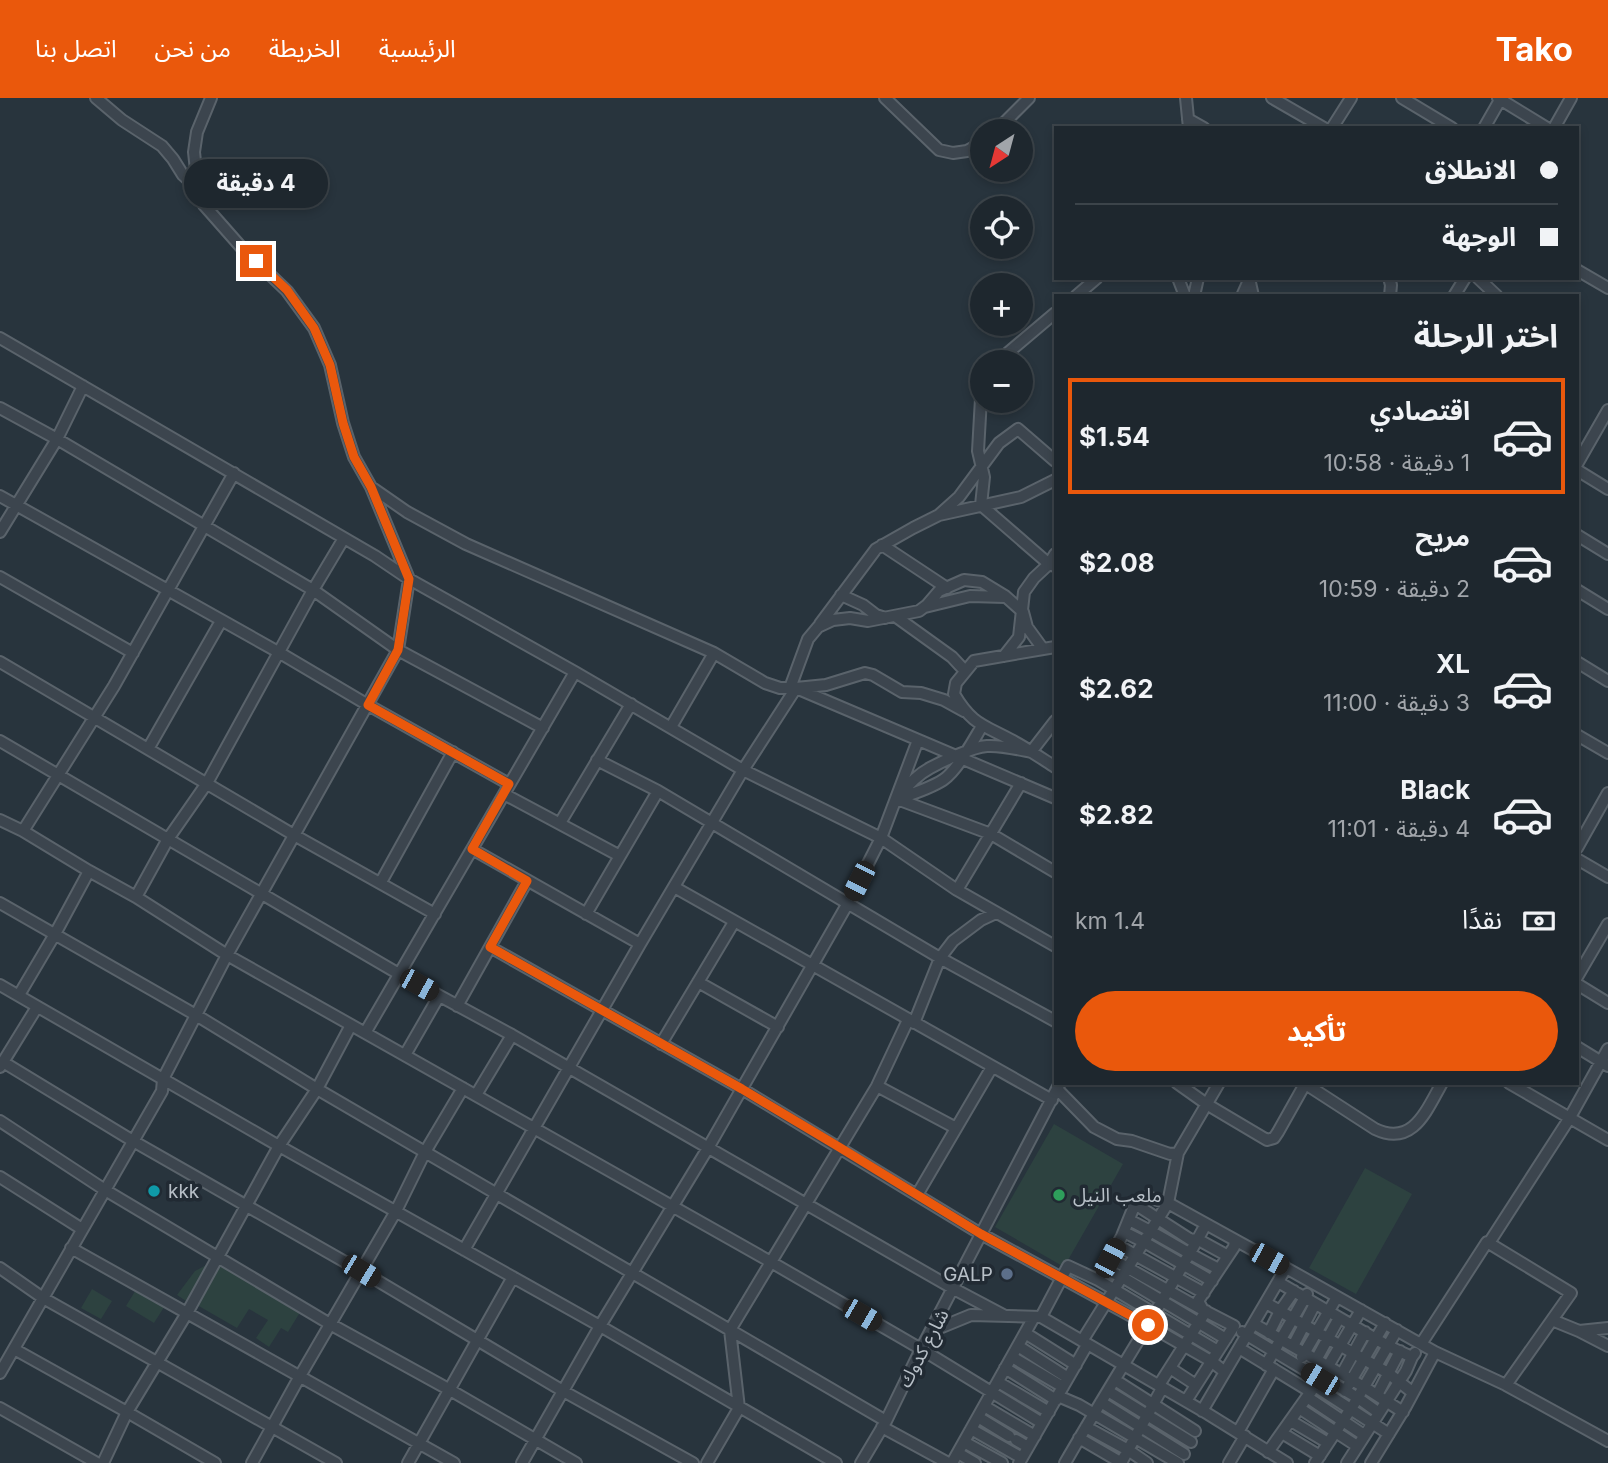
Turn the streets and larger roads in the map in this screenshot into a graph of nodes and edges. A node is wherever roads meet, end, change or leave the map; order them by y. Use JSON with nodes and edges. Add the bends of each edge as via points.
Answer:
{"nodes":[{"id":1,"x":96,"y":98,"type":"edge"},
{"id":2,"x":211,"y":98,"type":"edge"},
{"id":3,"x":885,"y":98,"type":"edge"},
{"id":4,"x":1029,"y":98,"type":"edge"},
{"id":5,"x":1186,"y":98,"type":"edge"},
{"id":6,"x":1272,"y":98,"type":"edge"},
{"id":7,"x":1351,"y":98,"type":"edge"},
{"id":8,"x":1402,"y":98,"type":"edge"},
{"id":9,"x":1571,"y":98,"type":"edge"},
{"id":10,"x":1499,"y":99,"type":"edge"},
{"id":11,"x":1422,"y":103,"type":"edge"},
{"id":12,"x":1008,"y":119,"type":"edge"},
{"id":13,"x":1188,"y":123,"type":"edge"},
{"id":14,"x":1321,"y":126,"type":"edge"},
{"id":15,"x":1333,"y":126,"type":"edge"},
{"id":16,"x":1450,"y":126,"type":"edge"},
{"id":17,"x":1485,"y":126,"type":"edge"},
{"id":18,"x":1545,"y":126,"type":"edge"},
{"id":19,"x":1555,"y":126,"type":"edge"},
{"id":20,"x":970,"y":149,"type":"edge"},
{"id":21,"x":198,"y":189,"type":"junction"},
{"id":22,"x":1579,"y":271,"type":"edge"},
{"id":23,"x":1095,"y":280,"type":"edge"},
{"id":24,"x":1480,"y":280,"type":"edge"},
{"id":25,"x":1608,"y":288,"type":"edge"},
{"id":26,"x":1078,"y":294,"type":"edge"},
{"id":27,"x":1495,"y":294,"type":"edge"},
{"id":28,"x":1054,"y":314,"type":"edge"},
{"id":29,"x":0,"y":338,"type":"edge"},
{"id":30,"x":1011,"y":350,"type":"edge"},
{"id":31,"x":83,"y":386,"type":"junction"},
{"id":32,"x":0,"y":408,"type":"edge"},
{"id":33,"x":980,"y":413,"type":"edge"},
{"id":34,"x":1607,"y":414,"type":"edge"},
{"id":35,"x":57,"y":439,"type":"junction"},
{"id":36,"x":1054,"y":460,"type":"edge"},
{"id":37,"x":1579,"y":461,"type":"edge"},
{"id":38,"x":981,"y":466,"type":"junction"},
{"id":39,"x":1579,"y":471,"type":"edge"},
{"id":40,"x":234,"y":474,"type":"junction"},
{"id":41,"x":1054,"y":480,"type":"edge"},
{"id":42,"x":371,"y":487,"type":"junction"},
{"id":43,"x":1608,"y":488,"type":"edge"},
{"id":44,"x":0,"y":496,"type":"edge"},
{"id":45,"x":16,"y":505,"type":"junction"},
{"id":46,"x":981,"y":505,"type":"junction"},
{"id":47,"x":939,"y":515,"type":"junction"},
{"id":48,"x":203,"y":526,"type":"junction"},
{"id":49,"x":0,"y":532,"type":"edge"},
{"id":50,"x":1579,"y":537,"type":"edge"},
{"id":51,"x":344,"y":538,"type":"junction"},
{"id":52,"x":882,"y":545,"type":"junction"},
{"id":53,"x":1608,"y":554,"type":"edge"},
{"id":54,"x":1053,"y":561,"type":"edge"},
{"id":55,"x":0,"y":577,"type":"edge"},
{"id":56,"x":409,"y":579,"type":"junction"},
{"id":57,"x":947,"y":588,"type":"junction"},
{"id":58,"x":313,"y":590,"type":"junction"},
{"id":59,"x":167,"y":591,"type":"junction"},
{"id":60,"x":1579,"y":591,"type":"edge"},
{"id":61,"x":1024,"y":592,"type":"junction"},
{"id":62,"x":841,"y":595,"type":"junction"},
{"id":63,"x":1007,"y":598,"type":"junction"},
{"id":64,"x":923,"y":608,"type":"junction"},
{"id":65,"x":1608,"y":609,"type":"edge"},
{"id":66,"x":1023,"y":612,"type":"junction"},
{"id":67,"x":890,"y":617,"type":"junction"},
{"id":68,"x":221,"y":621,"type":"junction"},
{"id":69,"x":818,"y":627,"type":"junction"},
{"id":70,"x":1054,"y":647,"type":"edge"},
{"id":71,"x":1043,"y":649,"type":"junction"},
{"id":72,"x":398,"y":650,"type":"junction"},
{"id":73,"x":133,"y":653,"type":"junction"},
{"id":74,"x":280,"y":653,"type":"junction"},
{"id":75,"x":714,"y":653,"type":"junction"},
{"id":76,"x":1004,"y":656,"type":"junction"},
{"id":77,"x":0,"y":662,"type":"edge"},
{"id":78,"x":1579,"y":663,"type":"edge"},
{"id":79,"x":965,"y":671,"type":"junction"},
{"id":80,"x":575,"y":672,"type":"junction"},
{"id":81,"x":1606,"y":676,"type":"edge"},
{"id":82,"x":793,"y":688,"type":"junction"},
{"id":83,"x":631,"y":704,"type":"junction"},
{"id":84,"x":368,"y":705,"type":"junction"},
{"id":85,"x":964,"y":711,"type":"junction"},
{"id":86,"x":95,"y":717,"type":"junction"},
{"id":87,"x":1054,"y":722,"type":"edge"},
{"id":88,"x":982,"y":726,"type":"junction"},
{"id":89,"x":543,"y":727,"type":"junction"},
{"id":90,"x":671,"y":727,"type":"junction"},
{"id":91,"x":1579,"y":737,"type":"edge"},
{"id":92,"x":918,"y":740,"type":"junction"},
{"id":93,"x":0,"y":741,"type":"edge"},
{"id":94,"x":148,"y":749,"type":"junction"},
{"id":95,"x":453,"y":752,"type":"junction"},
{"id":96,"x":1031,"y":752,"type":"junction"},
{"id":97,"x":1608,"y":753,"type":"edge"},
{"id":98,"x":962,"y":755,"type":"junction"},
{"id":99,"x":597,"y":760,"type":"junction"},
{"id":100,"x":1053,"y":765,"type":"edge"},
{"id":101,"x":743,"y":770,"type":"junction"},
{"id":102,"x":59,"y":775,"type":"junction"},
{"id":103,"x":207,"y":783,"type":"junction"},
{"id":104,"x":1021,"y":783,"type":"junction"},
{"id":105,"x":506,"y":789,"type":"junction"},
{"id":106,"x":658,"y":791,"type":"junction"},
{"id":107,"x":1608,"y":793,"type":"edge"},
{"id":108,"x":1054,"y":798,"type":"edge"},
{"id":109,"x":897,"y":799,"type":"junction"},
{"id":110,"x":0,"y":820,"type":"edge"},
{"id":111,"x":560,"y":823,"type":"junction"},
{"id":112,"x":712,"y":823,"type":"junction"},
{"id":113,"x":23,"y":831,"type":"junction"},
{"id":114,"x":991,"y":834,"type":"junction"},
{"id":115,"x":294,"y":835,"type":"junction"},
{"id":116,"x":881,"y":838,"type":"junction"},
{"id":117,"x":168,"y":839,"type":"junction"},
{"id":118,"x":1579,"y":844,"type":"edge"},
{"id":119,"x":472,"y":849,"type":"junction"},
{"id":120,"x":620,"y":856,"type":"junction"},
{"id":121,"x":1579,"y":860,"type":"edge"},
{"id":122,"x":89,"y":871,"type":"junction"},
{"id":123,"x":1054,"y":871,"type":"edge"},
{"id":124,"x":1608,"y":877,"type":"edge"},
{"id":125,"x":527,"y":881,"type":"junction"},
{"id":126,"x":381,"y":882,"type":"junction"},
{"id":127,"x":674,"y":887,"type":"junction"},
{"id":128,"x":957,"y":890,"type":"junction"},
{"id":129,"x":261,"y":894,"type":"junction"},
{"id":130,"x":136,"y":897,"type":"junction"},
{"id":131,"x":0,"y":903,"type":"edge"},
{"id":132,"x":848,"y":903,"type":"junction"},
{"id":133,"x":996,"y":913,"type":"junction"},
{"id":134,"x":435,"y":914,"type":"junction"},
{"id":135,"x":586,"y":914,"type":"junction"},
{"id":136,"x":734,"y":922,"type":"junction"},
{"id":137,"x":1608,"y":924,"type":"edge"},
{"id":138,"x":55,"y":934,"type":"junction"},
{"id":139,"x":640,"y":944,"type":"junction"},
{"id":140,"x":1603,"y":944,"type":"edge"},
{"id":141,"x":1054,"y":945,"type":"edge"},
{"id":142,"x":490,"y":947,"type":"junction"},
{"id":143,"x":227,"y":955,"type":"junction"},
{"id":144,"x":940,"y":958,"type":"junction"},
{"id":145,"x":811,"y":966,"type":"junction"},
{"id":146,"x":400,"y":974,"type":"junction"},
{"id":147,"x":1579,"y":974,"type":"edge"},
{"id":148,"x":698,"y":982,"type":"junction"},
{"id":149,"x":0,"y":985,"type":"edge"},
{"id":150,"x":1579,"y":985,"type":"edge"},
{"id":151,"x":19,"y":995,"type":"junction"},
{"id":152,"x":439,"y":996,"type":"junction"},
{"id":153,"x":1608,"y":1003,"type":"edge"},
{"id":154,"x":457,"y":1006,"type":"junction"},
{"id":155,"x":37,"y":1007,"type":"junction"},
{"id":156,"x":602,"y":1010,"type":"junction"},
{"id":157,"x":196,"y":1015,"type":"junction"},
{"id":158,"x":1054,"y":1020,"type":"edge"},
{"id":159,"x":914,"y":1023,"type":"junction"},
{"id":160,"x":351,"y":1025,"type":"junction"},
{"id":161,"x":778,"y":1027,"type":"junction"},
{"id":162,"x":365,"y":1033,"type":"junction"},
{"id":163,"x":512,"y":1035,"type":"junction"},
{"id":164,"x":661,"y":1044,"type":"junction"},
{"id":165,"x":1579,"y":1049,"type":"edge"},
{"id":166,"x":1608,"y":1049,"type":"edge"},
{"id":167,"x":404,"y":1055,"type":"junction"},
{"id":168,"x":1604,"y":1064,"type":"edge"},
{"id":169,"x":2,"y":1065,"type":"edge"},
{"id":170,"x":992,"y":1067,"type":"junction"},
{"id":171,"x":568,"y":1068,"type":"junction"},
{"id":172,"x":163,"y":1079,"type":"junction"},
{"id":173,"x":1180,"y":1085,"type":"edge"},
{"id":174,"x":1218,"y":1085,"type":"edge"},
{"id":175,"x":1303,"y":1085,"type":"edge"},
{"id":176,"x":1306,"y":1085,"type":"edge"},
{"id":177,"x":1441,"y":1085,"type":"edge"},
{"id":178,"x":1512,"y":1085,"type":"edge"},
{"id":179,"x":877,"y":1086,"type":"junction"},
{"id":180,"x":1059,"y":1086,"type":"edge"},
{"id":181,"x":317,"y":1088,"type":"junction"},
{"id":182,"x":463,"y":1088,"type":"junction"},
{"id":183,"x":742,"y":1089,"type":"junction"},
{"id":184,"x":476,"y":1095,"type":"junction"},
{"id":185,"x":1052,"y":1100,"type":"junction"},
{"id":186,"x":1208,"y":1104,"type":"junction"},
{"id":187,"x":1569,"y":1119,"type":"junction"},
{"id":188,"x":0,"y":1122,"type":"edge"},
{"id":189,"x":534,"y":1128,"type":"junction"},
{"id":190,"x":956,"y":1128,"type":"junction"},
{"id":191,"x":1608,"y":1140,"type":"edge"},
{"id":192,"x":133,"y":1141,"type":"junction"},
{"id":193,"x":279,"y":1146,"type":"junction"},
{"id":194,"x":839,"y":1147,"type":"junction"},
{"id":195,"x":708,"y":1148,"type":"junction"},
{"id":196,"x":425,"y":1152,"type":"junction"},
{"id":197,"x":1178,"y":1153,"type":"junction"},
{"id":198,"x":0,"y":1177,"type":"edge"},
{"id":199,"x":105,"y":1191,"type":"junction"},
{"id":200,"x":496,"y":1193,"type":"junction"},
{"id":201,"x":917,"y":1195,"type":"junction"},
{"id":202,"x":806,"y":1203,"type":"junction"},
{"id":203,"x":1168,"y":1203,"type":"junction"},
{"id":204,"x":1135,"y":1204,"type":"junction"},
{"id":205,"x":245,"y":1205,"type":"junction"},
{"id":206,"x":673,"y":1206,"type":"junction"},
{"id":207,"x":396,"y":1211,"type":"junction"},
{"id":208,"x":1158,"y":1219,"type":"junction"},
{"id":209,"x":1129,"y":1220,"type":"junction"},
{"id":210,"x":1206,"y":1224,"type":"junction"},
{"id":211,"x":82,"y":1228,"type":"junction"},
{"id":212,"x":1150,"y":1231,"type":"junction"},
{"id":213,"x":1124,"y":1232,"type":"junction"},
{"id":214,"x":981,"y":1234,"type":"junction"},
{"id":215,"x":1197,"y":1240,"type":"junction"},
{"id":216,"x":1235,"y":1240,"type":"junction"},
{"id":217,"x":1144,"y":1242,"type":"junction"},
{"id":218,"x":1489,"y":1243,"type":"junction"},
{"id":219,"x":1117,"y":1245,"type":"junction"},
{"id":220,"x":71,"y":1248,"type":"junction"},
{"id":221,"x":464,"y":1250,"type":"junction"},
{"id":222,"x":1136,"y":1255,"type":"junction"},
{"id":223,"x":1228,"y":1256,"type":"junction"},
{"id":224,"x":219,"y":1257,"type":"junction"},
{"id":225,"x":1110,"y":1258,"type":"junction"},
{"id":226,"x":1186,"y":1259,"type":"junction"},
{"id":227,"x":771,"y":1262,"type":"junction"},
{"id":228,"x":0,"y":1268,"type":"edge"},
{"id":229,"x":1286,"y":1268,"type":"junction"},
{"id":230,"x":1219,"y":1269,"type":"junction"},
{"id":231,"x":361,"y":1271,"type":"junction"},
{"id":232,"x":632,"y":1273,"type":"junction"},
{"id":233,"x":1125,"y":1273,"type":"junction"},
{"id":234,"x":1101,"y":1275,"type":"junction"},
{"id":235,"x":1175,"y":1276,"type":"junction"},
{"id":236,"x":513,"y":1278,"type":"junction"},
{"id":237,"x":1062,"y":1278,"type":"junction"},
{"id":238,"x":1212,"y":1281,"type":"junction"},
{"id":239,"x":1278,"y":1282,"type":"junction"},
{"id":240,"x":1313,"y":1283,"type":"junction"},
{"id":241,"x":954,"y":1289,"type":"junction"},
{"id":242,"x":1114,"y":1290,"type":"junction"},
{"id":243,"x":1168,"y":1290,"type":"junction"},
{"id":244,"x":1294,"y":1291,"type":"junction"},
{"id":245,"x":1204,"y":1293,"type":"junction"},
{"id":246,"x":1337,"y":1297,"type":"junction"},
{"id":247,"x":43,"y":1298,"type":"junction"},
{"id":248,"x":1305,"y":1298,"type":"junction"},
{"id":249,"x":1161,"y":1301,"type":"junction"},
{"id":250,"x":1107,"y":1302,"type":"junction"},
{"id":251,"x":1266,"y":1303,"type":"junction"},
{"id":252,"x":1315,"y":1304,"type":"junction"},
{"id":253,"x":1205,"y":1310,"type":"junction"},
{"id":254,"x":1361,"y":1310,"type":"junction"},
{"id":255,"x":1280,"y":1311,"type":"junction"},
{"id":256,"x":1328,"y":1311,"type":"junction"},
{"id":257,"x":187,"y":1313,"type":"junction"},
{"id":258,"x":1154,"y":1313,"type":"junction"},
{"id":259,"x":1005,"y":1316,"type":"junction"},
{"id":260,"x":1038,"y":1317,"type":"junction"},
{"id":261,"x":1293,"y":1318,"type":"junction"},
{"id":262,"x":1339,"y":1318,"type":"junction"},
{"id":263,"x":1552,"y":1320,"type":"junction"},
{"id":264,"x":1199,"y":1322,"type":"junction"},
{"id":265,"x":1385,"y":1323,"type":"junction"},
{"id":266,"x":330,"y":1324,"type":"junction"},
{"id":267,"x":1254,"y":1324,"type":"junction"},
{"id":268,"x":1148,"y":1325,"type":"junction"},
{"id":269,"x":1305,"y":1325,"type":"junction"},
{"id":270,"x":1352,"y":1325,"type":"junction"},
{"id":271,"x":600,"y":1326,"type":"junction"},
{"id":272,"x":1234,"y":1326,"type":"junction"},
{"id":273,"x":1608,"y":1328,"type":"edge"},
{"id":274,"x":730,"y":1330,"type":"junction"},
{"id":275,"x":1397,"y":1330,"type":"junction"},
{"id":276,"x":932,"y":1331,"type":"junction"},
{"id":277,"x":1579,"y":1331,"type":"junction"},
{"id":278,"x":1316,"y":1332,"type":"junction"},
{"id":279,"x":1365,"y":1332,"type":"junction"},
{"id":280,"x":1025,"y":1333,"type":"junction"},
{"id":281,"x":1269,"y":1333,"type":"junction"},
{"id":282,"x":1191,"y":1335,"type":"junction"},
{"id":283,"x":1247,"y":1335,"type":"junction"},
{"id":284,"x":1328,"y":1338,"type":"junction"},
{"id":285,"x":1376,"y":1338,"type":"junction"},
{"id":286,"x":1226,"y":1339,"type":"junction"},
{"id":287,"x":1280,"y":1339,"type":"junction"},
{"id":288,"x":478,"y":1340,"type":"junction"},
{"id":289,"x":1085,"y":1343,"type":"junction"},
{"id":290,"x":1185,"y":1345,"type":"junction"},
{"id":291,"x":1018,"y":1346,"type":"junction"},
{"id":292,"x":1293,"y":1346,"type":"junction"},
{"id":293,"x":1341,"y":1346,"type":"junction"},
{"id":294,"x":1388,"y":1346,"type":"junction"},
{"id":295,"x":1608,"y":1346,"type":"edge"},
{"id":296,"x":1239,"y":1348,"type":"junction"},
{"id":297,"x":14,"y":1349,"type":"junction"},
{"id":298,"x":921,"y":1349,"type":"junction"},
{"id":299,"x":1218,"y":1351,"type":"junction"},
{"id":300,"x":1400,"y":1351,"type":"junction"},
{"id":301,"x":1273,"y":1352,"type":"junction"},
{"id":302,"x":1416,"y":1352,"type":"junction"},
{"id":303,"x":1434,"y":1352,"type":"junction"},
{"id":304,"x":1305,"y":1353,"type":"junction"},
{"id":305,"x":1353,"y":1353,"type":"junction"},
{"id":306,"x":1012,"y":1357,"type":"junction"},
{"id":307,"x":1364,"y":1359,"type":"junction"},
{"id":308,"x":1316,"y":1360,"type":"junction"},
{"id":309,"x":1211,"y":1362,"type":"junction"},
{"id":310,"x":156,"y":1363,"type":"junction"},
{"id":311,"x":1076,"y":1365,"type":"junction"},
{"id":312,"x":1296,"y":1365,"type":"junction"},
{"id":313,"x":1124,"y":1366,"type":"junction"},
{"id":314,"x":1376,"y":1366,"type":"junction"},
{"id":315,"x":1270,"y":1367,"type":"junction"},
{"id":316,"x":1006,"y":1368,"type":"junction"},
{"id":317,"x":1170,"y":1368,"type":"junction"},
{"id":318,"x":1,"y":1371,"type":"edge"},
{"id":319,"x":1406,"y":1371,"type":"junction"},
{"id":320,"x":1225,"y":1372,"type":"junction"},
{"id":321,"x":1388,"y":1373,"type":"junction"},
{"id":322,"x":300,"y":1376,"type":"junction"},
{"id":323,"x":1347,"y":1377,"type":"junction"},
{"id":324,"x":1115,"y":1380,"type":"junction"},
{"id":325,"x":1420,"y":1380,"type":"junction"},
{"id":326,"x":1398,"y":1381,"type":"junction"},
{"id":327,"x":1317,"y":1383,"type":"junction"},
{"id":328,"x":1159,"y":1385,"type":"junction"},
{"id":329,"x":1196,"y":1385,"type":"junction"},
{"id":330,"x":1506,"y":1385,"type":"junction"},
{"id":331,"x":995,"y":1387,"type":"junction"},
{"id":332,"x":1364,"y":1387,"type":"junction"},
{"id":333,"x":450,"y":1390,"type":"junction"},
{"id":334,"x":1061,"y":1390,"type":"junction"},
{"id":335,"x":563,"y":1391,"type":"junction"},
{"id":336,"x":1108,"y":1391,"type":"junction"},
{"id":337,"x":1345,"y":1391,"type":"junction"},
{"id":338,"x":1412,"y":1392,"type":"junction"},
{"id":339,"x":1358,"y":1398,"type":"junction"},
{"id":340,"x":1382,"y":1398,"type":"junction"},
{"id":341,"x":1186,"y":1401,"type":"junction"},
{"id":342,"x":1101,"y":1402,"type":"junction"},
{"id":343,"x":1153,"y":1404,"type":"junction"},
{"id":344,"x":984,"y":1406,"type":"junction"},
{"id":345,"x":0,"y":1408,"type":"edge"},
{"id":346,"x":739,"y":1408,"type":"junction"},
{"id":347,"x":1299,"y":1408,"type":"junction"},
{"id":348,"x":1351,"y":1409,"type":"junction"},
{"id":349,"x":127,"y":1412,"type":"junction"},
{"id":350,"x":1049,"y":1412,"type":"junction"},
{"id":351,"x":1205,"y":1412,"type":"junction"},
{"id":352,"x":1402,"y":1412,"type":"junction"},
{"id":353,"x":1379,"y":1413,"type":"junction"},
{"id":354,"x":1094,"y":1414,"type":"junction"},
{"id":355,"x":1147,"y":1415,"type":"junction"},
{"id":356,"x":978,"y":1417,"type":"junction"},
{"id":357,"x":1291,"y":1421,"type":"junction"},
{"id":358,"x":1343,"y":1421,"type":"junction"},
{"id":359,"x":1042,"y":1423,"type":"junction"},
{"id":360,"x":1372,"y":1423,"type":"junction"},
{"id":361,"x":884,"y":1424,"type":"junction"},
{"id":362,"x":272,"y":1427,"type":"junction"},
{"id":363,"x":1086,"y":1427,"type":"junction"},
{"id":364,"x":1141,"y":1427,"type":"junction"},
{"id":365,"x":971,"y":1429,"type":"junction"},
{"id":366,"x":1195,"y":1431,"type":"junction"},
{"id":367,"x":1336,"y":1432,"type":"junction"},
{"id":368,"x":1282,"y":1433,"type":"junction"},
{"id":369,"x":1242,"y":1434,"type":"junction"},
{"id":370,"x":1389,"y":1434,"type":"junction"},
{"id":371,"x":1364,"y":1435,"type":"junction"},
{"id":372,"x":1035,"y":1436,"type":"junction"},
{"id":373,"x":1079,"y":1438,"type":"junction"},
{"id":374,"x":1135,"y":1438,"type":"junction"},
{"id":375,"x":535,"y":1440,"type":"junction"},
{"id":376,"x":1608,"y":1441,"type":"edge"},
{"id":377,"x":964,"y":1442,"type":"junction"},
{"id":378,"x":1191,"y":1442,"type":"junction"},
{"id":379,"x":420,"y":1443,"type":"junction"},
{"id":380,"x":1328,"y":1443,"type":"junction"},
{"id":381,"x":1357,"y":1446,"type":"junction"},
{"id":382,"x":1028,"y":1447,"type":"junction"},
{"id":383,"x":1128,"y":1450,"type":"junction"},
{"id":384,"x":1270,"y":1457,"type":"edge"},
{"id":385,"x":953,"y":1460,"type":"edge"},
{"id":386,"x":1180,"y":1460,"type":"edge"},
{"id":387,"x":1317,"y":1460,"type":"edge"},
{"id":388,"x":1020,"y":1461,"type":"edge"},
{"id":389,"x":97,"y":1463,"type":"edge"},
{"id":390,"x":103,"y":1463,"type":"edge"},
{"id":391,"x":215,"y":1463,"type":"edge"},
{"id":392,"x":252,"y":1463,"type":"edge"},
{"id":393,"x":336,"y":1463,"type":"edge"},
{"id":394,"x":408,"y":1463,"type":"edge"},
{"id":395,"x":454,"y":1463,"type":"edge"},
{"id":396,"x":522,"y":1463,"type":"edge"},
{"id":397,"x":576,"y":1463,"type":"edge"},
{"id":398,"x":693,"y":1463,"type":"edge"},
{"id":399,"x":707,"y":1463,"type":"edge"},
{"id":400,"x":836,"y":1463,"type":"edge"},
{"id":401,"x":861,"y":1463,"type":"edge"},
{"id":402,"x":975,"y":1463,"type":"edge"},
{"id":403,"x":1002,"y":1463,"type":"edge"},
{"id":404,"x":1065,"y":1463,"type":"edge"},
{"id":405,"x":1121,"y":1463,"type":"edge"},
{"id":406,"x":1147,"y":1463,"type":"edge"},
{"id":407,"x":1229,"y":1463,"type":"edge"},
{"id":408,"x":1287,"y":1463,"type":"edge"},
{"id":409,"x":1347,"y":1463,"type":"edge"},
{"id":410,"x":1371,"y":1463,"type":"edge"}],
"edges":[{"from":1,"to":21,"type":"street","via":[[162,146]]},
{"from":2,"to":21,"type":"street","via":[[194,152]]},
{"from":3,"to":20,"type":"street","via":[[940,150],[953,153]]},
{"from":4,"to":12,"type":"street"},
{"from":5,"to":13,"type":"street"},
{"from":6,"to":14,"type":"street"},
{"from":7,"to":15,"type":"street"},
{"from":8,"to":11,"type":"street"},
{"from":9,"to":19,"type":"street"},
{"from":10,"to":17,"type":"street"},
{"from":10,"to":18,"type":"street"},
{"from":11,"to":16,"type":"street"},
{"from":21,"to":42,"type":"street","via":[[204,205],[287,290],[314,328],[330,365],[354,457]]},
{"from":22,"to":25,"type":"street"},
{"from":23,"to":26,"type":"street"},
{"from":24,"to":27,"type":"street"},
{"from":28,"to":30,"type":"street"},
{"from":29,"to":31,"type":"street"},
{"from":31,"to":35,"type":"street"},
{"from":31,"to":40,"type":"street"},
{"from":32,"to":35,"type":"street"},
{"from":33,"to":38,"type":"street"},
{"from":34,"to":37,"type":"street"},
{"from":35,"to":45,"type":"street"},
{"from":35,"to":48,"type":"street"},
{"from":36,"to":38,"type":"street","via":[[1018,429],[999,443]]},
{"from":38,"to":46,"type":"street"},
{"from":38,"to":47,"type":"street"},
{"from":39,"to":43,"type":"street"},
{"from":40,"to":48,"type":"street"},
{"from":40,"to":51,"type":"street"},
{"from":41,"to":46,"type":"street","via":[[1021,497]]},
{"from":42,"to":56,"type":"street"},
{"from":42,"to":75,"type":"street","via":[[467,544]]},
{"from":44,"to":45,"type":"street"},
{"from":45,"to":49,"type":"street"},
{"from":45,"to":59,"type":"street"},
{"from":46,"to":47,"type":"street"},
{"from":46,"to":54,"type":"street"},
{"from":47,"to":52,"type":"street"},
{"from":48,"to":58,"type":"street"},
{"from":48,"to":59,"type":"street"},
{"from":50,"to":53,"type":"street"},
{"from":51,"to":56,"type":"street"},
{"from":51,"to":58,"type":"street"},
{"from":52,"to":57,"type":"street"},
{"from":52,"to":62,"type":"street"},
{"from":54,"to":61,"type":"street"},
{"from":55,"to":73,"type":"street"},
{"from":56,"to":72,"type":"street"},
{"from":56,"to":80,"type":"street"},
{"from":57,"to":63,"type":"street","via":[[964,580],[982,582]]},
{"from":57,"to":64,"type":"street"},
{"from":58,"to":72,"type":"street"},
{"from":58,"to":74,"type":"street"},
{"from":59,"to":68,"type":"street"},
{"from":59,"to":73,"type":"street"},
{"from":60,"to":65,"type":"street"},
{"from":61,"to":63,"type":"street"},
{"from":61,"to":66,"type":"street"},
{"from":62,"to":67,"type":"street","via":[[876,615]]},
{"from":62,"to":69,"type":"street"},
{"from":63,"to":64,"type":"street","via":[[970,596]]},
{"from":63,"to":66,"type":"street"},
{"from":64,"to":67,"type":"street"},
{"from":66,"to":71,"type":"street","via":[[1027,627]]},
{"from":66,"to":76,"type":"street","via":[[1018,637]]},
{"from":67,"to":69,"type":"street","via":[[833,620]]},
{"from":67,"to":79,"type":"street","via":[[952,657]]},
{"from":68,"to":74,"type":"street"},
{"from":68,"to":94,"type":"street"},
{"from":69,"to":82,"type":"street","via":[[808,639]]},
{"from":70,"to":71,"type":"street"},
{"from":71,"to":76,"type":"street"},
{"from":72,"to":84,"type":"street"},
{"from":72,"to":89,"type":"street"},
{"from":73,"to":86,"type":"street"},
{"from":74,"to":84,"type":"street"},
{"from":74,"to":103,"type":"street"},
{"from":75,"to":82,"type":"street","via":[[765,683]]},
{"from":75,"to":90,"type":"street"},
{"from":76,"to":79,"type":"street","via":[[974,661]]},
{"from":77,"to":86,"type":"street"},
{"from":78,"to":81,"type":"street"},
{"from":79,"to":85,"type":"street","via":[[954,694]]},
{"from":80,"to":83,"type":"street"},
{"from":80,"to":89,"type":"street"},
{"from":82,"to":85,"type":"street","via":[[873,675],[902,692],[944,699]]},
{"from":82,"to":92,"type":"street"},
{"from":82,"to":101,"type":"street"},
{"from":83,"to":90,"type":"street"},
{"from":83,"to":99,"type":"street"},
{"from":84,"to":95,"type":"street"},
{"from":84,"to":115,"type":"street"},
{"from":85,"to":88,"type":"street"},
{"from":86,"to":94,"type":"street"},
{"from":86,"to":102,"type":"street"},
{"from":87,"to":96,"type":"street"},
{"from":88,"to":96,"type":"street"},
{"from":88,"to":98,"type":"street"},
{"from":89,"to":105,"type":"street"},
{"from":90,"to":101,"type":"street"},
{"from":91,"to":97,"type":"street"},
{"from":92,"to":98,"type":"street"},
{"from":92,"to":109,"type":"street"},
{"from":93,"to":102,"type":"street"},
{"from":94,"to":103,"type":"street"},
{"from":95,"to":105,"type":"street"},
{"from":95,"to":126,"type":"street"},
{"from":96,"to":98,"type":"street","via":[[986,746]]},
{"from":96,"to":100,"type":"street"},
{"from":98,"to":104,"type":"street"},
{"from":98,"to":109,"type":"street","via":[[928,769]]},
{"from":98,"to":109,"type":"street","via":[[946,779]]},
{"from":99,"to":106,"type":"street"},
{"from":99,"to":111,"type":"street"},
{"from":101,"to":112,"type":"street"},
{"from":101,"to":116,"type":"street"},
{"from":102,"to":113,"type":"street"},
{"from":102,"to":117,"type":"street"},
{"from":103,"to":115,"type":"street"},
{"from":103,"to":117,"type":"street"},
{"from":104,"to":108,"type":"street"},
{"from":104,"to":114,"type":"street"},
{"from":105,"to":111,"type":"street"},
{"from":105,"to":119,"type":"street"},
{"from":106,"to":112,"type":"street"},
{"from":106,"to":120,"type":"street"},
{"from":107,"to":118,"type":"street"},
{"from":109,"to":114,"type":"street"},
{"from":109,"to":116,"type":"street"},
{"from":110,"to":113,"type":"street"},
{"from":111,"to":120,"type":"street"},
{"from":112,"to":127,"type":"street"},
{"from":112,"to":132,"type":"street"},
{"from":113,"to":122,"type":"street"},
{"from":114,"to":123,"type":"street"},
{"from":114,"to":128,"type":"street"},
{"from":115,"to":126,"type":"street"},
{"from":115,"to":129,"type":"street"},
{"from":116,"to":128,"type":"street"},
{"from":116,"to":132,"type":"street"},
{"from":117,"to":129,"type":"street"},
{"from":117,"to":130,"type":"street"},
{"from":119,"to":125,"type":"street"},
{"from":119,"to":134,"type":"street"},
{"from":120,"to":135,"type":"street"},
{"from":121,"to":124,"type":"street"},
{"from":122,"to":130,"type":"street"},
{"from":122,"to":138,"type":"street"},
{"from":125,"to":135,"type":"street"},
{"from":125,"to":142,"type":"street"},
{"from":126,"to":134,"type":"street"},
{"from":127,"to":136,"type":"street"},
{"from":127,"to":139,"type":"street"},
{"from":128,"to":133,"type":"street"},
{"from":129,"to":143,"type":"street"},
{"from":129,"to":146,"type":"street"},
{"from":130,"to":143,"type":"street"},
{"from":131,"to":138,"type":"street"},
{"from":132,"to":144,"type":"street"},
{"from":132,"to":145,"type":"street"},
{"from":133,"to":141,"type":"street"},
{"from":133,"to":144,"type":"street","via":[[953,940]]},
{"from":134,"to":146,"type":"street"},
{"from":135,"to":139,"type":"street"},
{"from":136,"to":145,"type":"street"},
{"from":136,"to":148,"type":"street"},
{"from":137,"to":140,"type":"street"},
{"from":138,"to":151,"type":"street"},
{"from":138,"to":157,"type":"street"},
{"from":139,"to":156,"type":"street"},
{"from":140,"to":147,"type":"street"},
{"from":142,"to":154,"type":"street"},
{"from":142,"to":156,"type":"street"},
{"from":143,"to":157,"type":"street"},
{"from":143,"to":160,"type":"street"},
{"from":144,"to":158,"type":"street"},
{"from":144,"to":159,"type":"street"},
{"from":145,"to":159,"type":"street"},
{"from":145,"to":161,"type":"street"},
{"from":146,"to":152,"type":"street"},
{"from":146,"to":162,"type":"street"},
{"from":148,"to":161,"type":"street"},
{"from":148,"to":164,"type":"street"},
{"from":149,"to":151,"type":"street"},
{"from":150,"to":153,"type":"street"},
{"from":151,"to":155,"type":"street"},
{"from":152,"to":154,"type":"street"},
{"from":152,"to":167,"type":"street"},
{"from":154,"to":163,"type":"street"},
{"from":155,"to":169,"type":"street"},
{"from":155,"to":172,"type":"street"},
{"from":156,"to":164,"type":"street"},
{"from":156,"to":171,"type":"street"},
{"from":157,"to":172,"type":"street"},
{"from":157,"to":181,"type":"street"},
{"from":159,"to":170,"type":"street"},
{"from":159,"to":179,"type":"street","via":[[908,1020]]},
{"from":160,"to":162,"type":"street"},
{"from":160,"to":181,"type":"street"},
{"from":161,"to":183,"type":"street"},
{"from":162,"to":167,"type":"street"},
{"from":163,"to":171,"type":"street"},
{"from":163,"to":184,"type":"street"},
{"from":164,"to":183,"type":"street"},
{"from":165,"to":168,"type":"street"},
{"from":166,"to":168,"type":"street"},
{"from":167,"to":182,"type":"street"},
{"from":168,"to":187,"type":"street"},
{"from":169,"to":192,"type":"street"},
{"from":170,"to":185,"type":"street"},
{"from":170,"to":190,"type":"street"},
{"from":171,"to":189,"type":"street"},
{"from":171,"to":195,"type":"street"},
{"from":172,"to":192,"type":"street","via":[[162,1091]]},
{"from":172,"to":193,"type":"street"},
{"from":173,"to":186,"type":"street"},
{"from":174,"to":186,"type":"street"},
{"from":175,"to":186,"type":"street","via":[[1278,1132],[1267,1140]]},
{"from":176,"to":177,"type":"street","via":[[1375,1129],[1400,1135],[1416,1123]]},
{"from":178,"to":187,"type":"street"},
{"from":179,"to":190,"type":"street"},
{"from":179,"to":194,"type":"street"},
{"from":180,"to":185,"type":"street","name":"شارع كدوك"},
{"from":180,"to":197,"type":"street","via":[[1094,1127],[1117,1139]]},
{"from":181,"to":193,"type":"street"},
{"from":181,"to":196,"type":"street"},
{"from":182,"to":184,"type":"street"},
{"from":182,"to":196,"type":"street"},
{"from":183,"to":194,"type":"street"},
{"from":183,"to":195,"type":"street"},
{"from":184,"to":189,"type":"street"},
{"from":185,"to":214,"type":"street","name":"شارع كدوك"},
{"from":186,"to":197,"type":"street"},
{"from":187,"to":191,"type":"street"},
{"from":187,"to":218,"type":"street"},
{"from":188,"to":199,"type":"street"},
{"from":189,"to":200,"type":"street"},
{"from":189,"to":206,"type":"street"},
{"from":190,"to":201,"type":"street"},
{"from":192,"to":199,"type":"street"},
{"from":192,"to":205,"type":"street"},
{"from":193,"to":205,"type":"street"},
{"from":193,"to":207,"type":"street"},
{"from":194,"to":201,"type":"street"},
{"from":194,"to":202,"type":"street"},
{"from":195,"to":202,"type":"street"},
{"from":195,"to":206,"type":"street"},
{"from":196,"to":200,"type":"street"},
{"from":196,"to":207,"type":"street"},
{"from":197,"to":203,"type":"street"},
{"from":198,"to":211,"type":"street"},
{"from":199,"to":211,"type":"street"},
{"from":199,"to":224,"type":"street"},
{"from":200,"to":221,"type":"street"},
{"from":200,"to":232,"type":"street"},
{"from":201,"to":214,"type":"street"},
{"from":202,"to":227,"type":"street"},
{"from":202,"to":241,"type":"street"},
{"from":203,"to":204,"type":"street","via":[[1147,1197]]},
{"from":203,"to":208,"type":"street"},
{"from":203,"to":210,"type":"street"},
{"from":204,"to":208,"type":"street"},
{"from":204,"to":209,"type":"street"},
{"from":205,"to":224,"type":"street"},
{"from":205,"to":231,"type":"street"},
{"from":206,"to":227,"type":"street"},
{"from":206,"to":232,"type":"street"},
{"from":207,"to":221,"type":"street"},
{"from":207,"to":231,"type":"street"},
{"from":208,"to":212,"type":"street"},
{"from":208,"to":215,"type":"street"},
{"from":209,"to":212,"type":"street"},
{"from":209,"to":213,"type":"street"},
{"from":210,"to":215,"type":"street"},
{"from":210,"to":216,"type":"street"},
{"from":211,"to":220,"type":"street"},
{"from":212,"to":217,"type":"street"},
{"from":212,"to":226,"type":"street"},
{"from":213,"to":217,"type":"street"},
{"from":213,"to":219,"type":"street"},
{"from":214,"to":237,"type":"street"},
{"from":214,"to":241,"type":"street","name":"شارع كدوك"},
{"from":215,"to":223,"type":"street"},
{"from":215,"to":226,"type":"street"},
{"from":216,"to":223,"type":"street"},
{"from":216,"to":229,"type":"street"},
{"from":217,"to":222,"type":"street"},
{"from":217,"to":226,"type":"street"},
{"from":218,"to":263,"type":"street","via":[[1571,1293]]},
{"from":218,"to":302,"type":"street"},
{"from":219,"to":222,"type":"street"},
{"from":219,"to":225,"type":"street"},
{"from":220,"to":247,"type":"street"},
{"from":220,"to":257,"type":"street"},
{"from":221,"to":236,"type":"street"},
{"from":222,"to":233,"type":"street"},
{"from":222,"to":235,"type":"street"},
{"from":223,"to":230,"type":"street"},
{"from":224,"to":257,"type":"street"},
{"from":224,"to":266,"type":"street"},
{"from":225,"to":233,"type":"street"},
{"from":225,"to":234,"type":"street"},
{"from":226,"to":230,"type":"street"},
{"from":226,"to":235,"type":"street"},
{"from":226,"to":238,"type":"street"},
{"from":227,"to":274,"type":"street"},
{"from":227,"to":298,"type":"street"},
{"from":228,"to":247,"type":"street"},
{"from":229,"to":239,"type":"street"},
{"from":229,"to":240,"type":"street"},
{"from":230,"to":238,"type":"street"},
{"from":231,"to":266,"type":"street"},
{"from":231,"to":288,"type":"street"},
{"from":232,"to":271,"type":"street"},
{"from":232,"to":274,"type":"street"},
{"from":233,"to":234,"type":"street"},
{"from":233,"to":242,"type":"street"},
{"from":233,"to":243,"type":"street"},
{"from":233,"to":249,"type":"street"},
{"from":234,"to":237,"type":"street","via":[[1068,1266]]},
{"from":234,"to":242,"type":"street"},
{"from":235,"to":243,"type":"street"},
{"from":235,"to":245,"type":"street"},
{"from":236,"to":271,"type":"street"},
{"from":236,"to":288,"type":"street"},
{"from":237,"to":250,"type":"street"},
{"from":237,"to":260,"type":"street"},
{"from":238,"to":245,"type":"street"},
{"from":239,"to":244,"type":"street"},
{"from":239,"to":251,"type":"street"},
{"from":240,"to":246,"type":"street"},
{"from":240,"to":248,"type":"street"},
{"from":241,"to":259,"type":"street"},
{"from":241,"to":276,"type":"street","name":"شارع كدوك"},
{"from":242,"to":250,"type":"street"},
{"from":242,"to":258,"type":"street"},
{"from":243,"to":249,"type":"street"},
{"from":243,"to":253,"type":"street"},
{"from":244,"to":248,"type":"street"},
{"from":244,"to":255,"type":"street"},
{"from":245,"to":253,"type":"street","via":[[1198,1301]]},
{"from":246,"to":254,"type":"street"},
{"from":246,"to":256,"type":"street"},
{"from":247,"to":297,"type":"street"},
{"from":247,"to":310,"type":"street"},
{"from":248,"to":252,"type":"street"},
{"from":248,"to":261,"type":"street"},
{"from":249,"to":258,"type":"street"},
{"from":249,"to":264,"type":"street"},
{"from":250,"to":268,"type":"street"},
{"from":250,"to":289,"type":"street"},
{"from":251,"to":255,"type":"street"},
{"from":251,"to":267,"type":"street"},
{"from":252,"to":256,"type":"street"},
{"from":252,"to":269,"type":"street"},
{"from":253,"to":264,"type":"street"},
{"from":253,"to":272,"type":"street"},
{"from":254,"to":265,"type":"street"},
{"from":254,"to":270,"type":"street"},
{"from":255,"to":261,"type":"street"},
{"from":255,"to":281,"type":"street"},
{"from":256,"to":262,"type":"street"},
{"from":256,"to":278,"type":"street"},
{"from":257,"to":310,"type":"street"},
{"from":257,"to":322,"type":"street"},
{"from":258,"to":268,"type":"street"},
{"from":258,"to":282,"type":"street"},
{"from":259,"to":260,"type":"street"},
{"from":259,"to":276,"type":"street","via":[[971,1315]]},
{"from":260,"to":280,"type":"street"},
{"from":260,"to":289,"type":"street"},
{"from":261,"to":269,"type":"street"},
{"from":261,"to":287,"type":"street"},
{"from":262,"to":270,"type":"street"},
{"from":262,"to":284,"type":"street"},
{"from":263,"to":277,"type":"street"},
{"from":263,"to":330,"type":"street"},
{"from":264,"to":282,"type":"street"},
{"from":264,"to":286,"type":"street"},
{"from":265,"to":275,"type":"street"},
{"from":265,"to":285,"type":"street"},
{"from":266,"to":322,"type":"street"},
{"from":266,"to":333,"type":"street"},
{"from":267,"to":281,"type":"street"},
{"from":267,"to":283,"type":"street"},
{"from":268,"to":290,"type":"street"},
{"from":268,"to":313,"type":"street"},
{"from":269,"to":278,"type":"street"},
{"from":269,"to":292,"type":"street"},
{"from":270,"to":279,"type":"street"},
{"from":270,"to":293,"type":"street"},
{"from":271,"to":335,"type":"street"},
{"from":271,"to":346,"type":"street"},
{"from":272,"to":283,"type":"street"},
{"from":272,"to":286,"type":"street"},
{"from":273,"to":277,"type":"street"},
{"from":274,"to":346,"type":"street"},
{"from":274,"to":361,"type":"street"},
{"from":275,"to":294,"type":"street"},
{"from":275,"to":302,"type":"street"},
{"from":276,"to":298,"type":"street","name":"شارع كدوك"},
{"from":277,"to":295,"type":"street"},
{"from":278,"to":284,"type":"street"},
{"from":278,"to":304,"type":"street"},
{"from":279,"to":285,"type":"street"},
{"from":279,"to":305,"type":"street"},
{"from":280,"to":291,"type":"street"},
{"from":280,"to":311,"type":"street"},
{"from":281,"to":287,"type":"street"},
{"from":282,"to":290,"type":"street"},
{"from":282,"to":299,"type":"street"},
{"from":283,"to":296,"type":"street"},
{"from":283,"to":301,"type":"street"},
{"from":284,"to":293,"type":"street"},
{"from":284,"to":308,"type":"street"},
{"from":285,"to":294,"type":"street"},
{"from":285,"to":307,"type":"street"},
{"from":286,"to":299,"type":"street"},
{"from":287,"to":292,"type":"street"},
{"from":287,"to":301,"type":"street"},
{"from":288,"to":333,"type":"street"},
{"from":288,"to":335,"type":"street"},
{"from":289,"to":311,"type":"street"},
{"from":289,"to":313,"type":"street"},
{"from":290,"to":309,"type":"street"},
{"from":290,"to":317,"type":"street"},
{"from":291,"to":306,"type":"street"},
{"from":291,"to":334,"type":"street"},
{"from":292,"to":304,"type":"street"},
{"from":293,"to":305,"type":"street"},
{"from":293,"to":327,"type":"street"},
{"from":294,"to":300,"type":"street"},
{"from":294,"to":314,"type":"street"},
{"from":296,"to":315,"type":"street"},
{"from":296,"to":320,"type":"street"},
{"from":297,"to":318,"type":"street"},
{"from":297,"to":349,"type":"street"},
{"from":298,"to":331,"type":"street"},
{"from":298,"to":361,"type":"street","name":"شارع كدوك"},
{"from":299,"to":309,"type":"street"},
{"from":300,"to":302,"type":"street"},
{"from":300,"to":321,"type":"street"},
{"from":301,"to":312,"type":"street"},
{"from":301,"to":315,"type":"street"},
{"from":302,"to":303,"type":"street"},
{"from":302,"to":319,"type":"street"},
{"from":303,"to":325,"type":"street"},
{"from":303,"to":330,"type":"street"},
{"from":304,"to":308,"type":"street"},
{"from":304,"to":312,"type":"street"},
{"from":305,"to":307,"type":"street"},
{"from":305,"to":323,"type":"street"},
{"from":306,"to":316,"type":"street"},
{"from":306,"to":334,"type":"street"},
{"from":307,"to":314,"type":"street"},
{"from":307,"to":323,"type":"street"},
{"from":308,"to":327,"type":"street"},
{"from":309,"to":320,"type":"street"},
{"from":309,"to":329,"type":"street"},
{"from":310,"to":349,"type":"street"},
{"from":310,"to":362,"type":"street"},
{"from":311,"to":334,"type":"street"},
{"from":312,"to":327,"type":"street"},
{"from":313,"to":324,"type":"street"},
{"from":313,"to":328,"type":"street"},
{"from":314,"to":321,"type":"street"},
{"from":314,"to":332,"type":"street"},
{"from":315,"to":327,"type":"street"},
{"from":315,"to":369,"type":"street"},
{"from":316,"to":331,"type":"street"},
{"from":316,"to":334,"type":"street"},
{"from":317,"to":328,"type":"street"},
{"from":317,"to":329,"type":"street"},
{"from":319,"to":325,"type":"street"},
{"from":319,"to":326,"type":"street"},
{"from":320,"to":351,"type":"street"},
{"from":321,"to":326,"type":"street"},
{"from":321,"to":340,"type":"street"},
{"from":322,"to":362,"type":"street"},
{"from":322,"to":379,"type":"street"},
{"from":323,"to":327,"type":"street"},
{"from":323,"to":332,"type":"street"},
{"from":323,"to":337,"type":"street"},
{"from":324,"to":336,"type":"street"},
{"from":324,"to":343,"type":"street"},
{"from":325,"to":338,"type":"street"},
{"from":326,"to":338,"type":"street"},
{"from":326,"to":340,"type":"street"},
{"from":327,"to":337,"type":"street"},
{"from":327,"to":347,"type":"street"},
{"from":327,"to":348,"type":"street"},
{"from":327,"to":358,"type":"street"},
{"from":328,"to":341,"type":"street"},
{"from":328,"to":343,"type":"street"},
{"from":329,"to":341,"type":"street"},
{"from":330,"to":376,"type":"street"},
{"from":331,"to":344,"type":"street"},
{"from":331,"to":350,"type":"street"},
{"from":331,"to":359,"type":"street"},
{"from":332,"to":339,"type":"street"},
{"from":332,"to":340,"type":"street"},
{"from":333,"to":375,"type":"street"},
{"from":333,"to":379,"type":"street"},
{"from":334,"to":350,"type":"street"},
{"from":334,"to":354,"type":"street"},
{"from":335,"to":375,"type":"street"},
{"from":335,"to":398,"type":"street"},
{"from":336,"to":342,"type":"street"},
{"from":336,"to":355,"type":"street"},
{"from":337,"to":339,"type":"street"},
{"from":338,"to":352,"type":"street"},
{"from":339,"to":348,"type":"street"},
{"from":339,"to":353,"type":"street"},
{"from":340,"to":352,"type":"street"},
{"from":340,"to":353,"type":"street"},
{"from":341,"to":351,"type":"street"},
{"from":342,"to":354,"type":"street"},
{"from":342,"to":364,"type":"street"},
{"from":343,"to":355,"type":"street"},
{"from":343,"to":366,"type":"street"},
{"from":344,"to":356,"type":"street"},
{"from":344,"to":372,"type":"street"},
{"from":345,"to":389,"type":"street"},
{"from":346,"to":399,"type":"street"},
{"from":346,"to":400,"type":"street"},
{"from":347,"to":357,"type":"street"},
{"from":347,"to":367,"type":"street"},
{"from":348,"to":358,"type":"street"},
{"from":348,"to":360,"type":"street"},
{"from":349,"to":390,"type":"street"},
{"from":349,"to":391,"type":"street"},
{"from":350,"to":359,"type":"street"},
{"from":351,"to":366,"type":"street"},
{"from":351,"to":369,"type":"street"},
{"from":352,"to":370,"type":"street"},
{"from":353,"to":360,"type":"street"},
{"from":354,"to":363,"type":"street"},
{"from":354,"to":374,"type":"street"},
{"from":355,"to":364,"type":"street"},
{"from":355,"to":378,"type":"street"},
{"from":356,"to":365,"type":"street"},
{"from":356,"to":382,"type":"street"},
{"from":357,"to":368,"type":"street"},
{"from":357,"to":380,"type":"street"},
{"from":358,"to":367,"type":"street"},
{"from":358,"to":371,"type":"street"},
{"from":359,"to":372,"type":"street"},
{"from":360,"to":370,"type":"street"},
{"from":360,"to":371,"type":"street"},
{"from":361,"to":385,"type":"street"},
{"from":361,"to":401,"type":"street","name":"شارع كدوك"},
{"from":362,"to":392,"type":"street"},
{"from":362,"to":393,"type":"street"},
{"from":363,"to":373,"type":"street"},
{"from":363,"to":383,"type":"street"},
{"from":364,"to":374,"type":"street"},
{"from":364,"to":386,"type":"street"},
{"from":365,"to":377,"type":"street"},
{"from":365,"to":388,"type":"street"},
{"from":366,"to":378,"type":"street"},
{"from":367,"to":380,"type":"street"},
{"from":367,"to":381,"type":"street"},
{"from":368,"to":384,"type":"street"},
{"from":368,"to":387,"type":"street"},
{"from":369,"to":384,"type":"street"},
{"from":369,"to":407,"type":"street"},
{"from":370,"to":410,"type":"street"},
{"from":371,"to":381,"type":"street"},
{"from":372,"to":382,"type":"street"},
{"from":373,"to":404,"type":"street"},
{"from":373,"to":405,"type":"street"},
{"from":374,"to":383,"type":"street"},
{"from":374,"to":386,"type":"street"},
{"from":375,"to":396,"type":"street"},
{"from":375,"to":397,"type":"street"},
{"from":377,"to":385,"type":"street"},
{"from":377,"to":403,"type":"street"},
{"from":378,"to":386,"type":"street"},
{"from":379,"to":394,"type":"street"},
{"from":379,"to":395,"type":"street"},
{"from":380,"to":387,"type":"street"},
{"from":381,"to":409,"type":"street"},
{"from":382,"to":388,"type":"street"},
{"from":383,"to":405,"type":"street"},
{"from":383,"to":406,"type":"street"},
{"from":384,"to":408,"type":"street"},
{"from":385,"to":402,"type":"street"}]}
